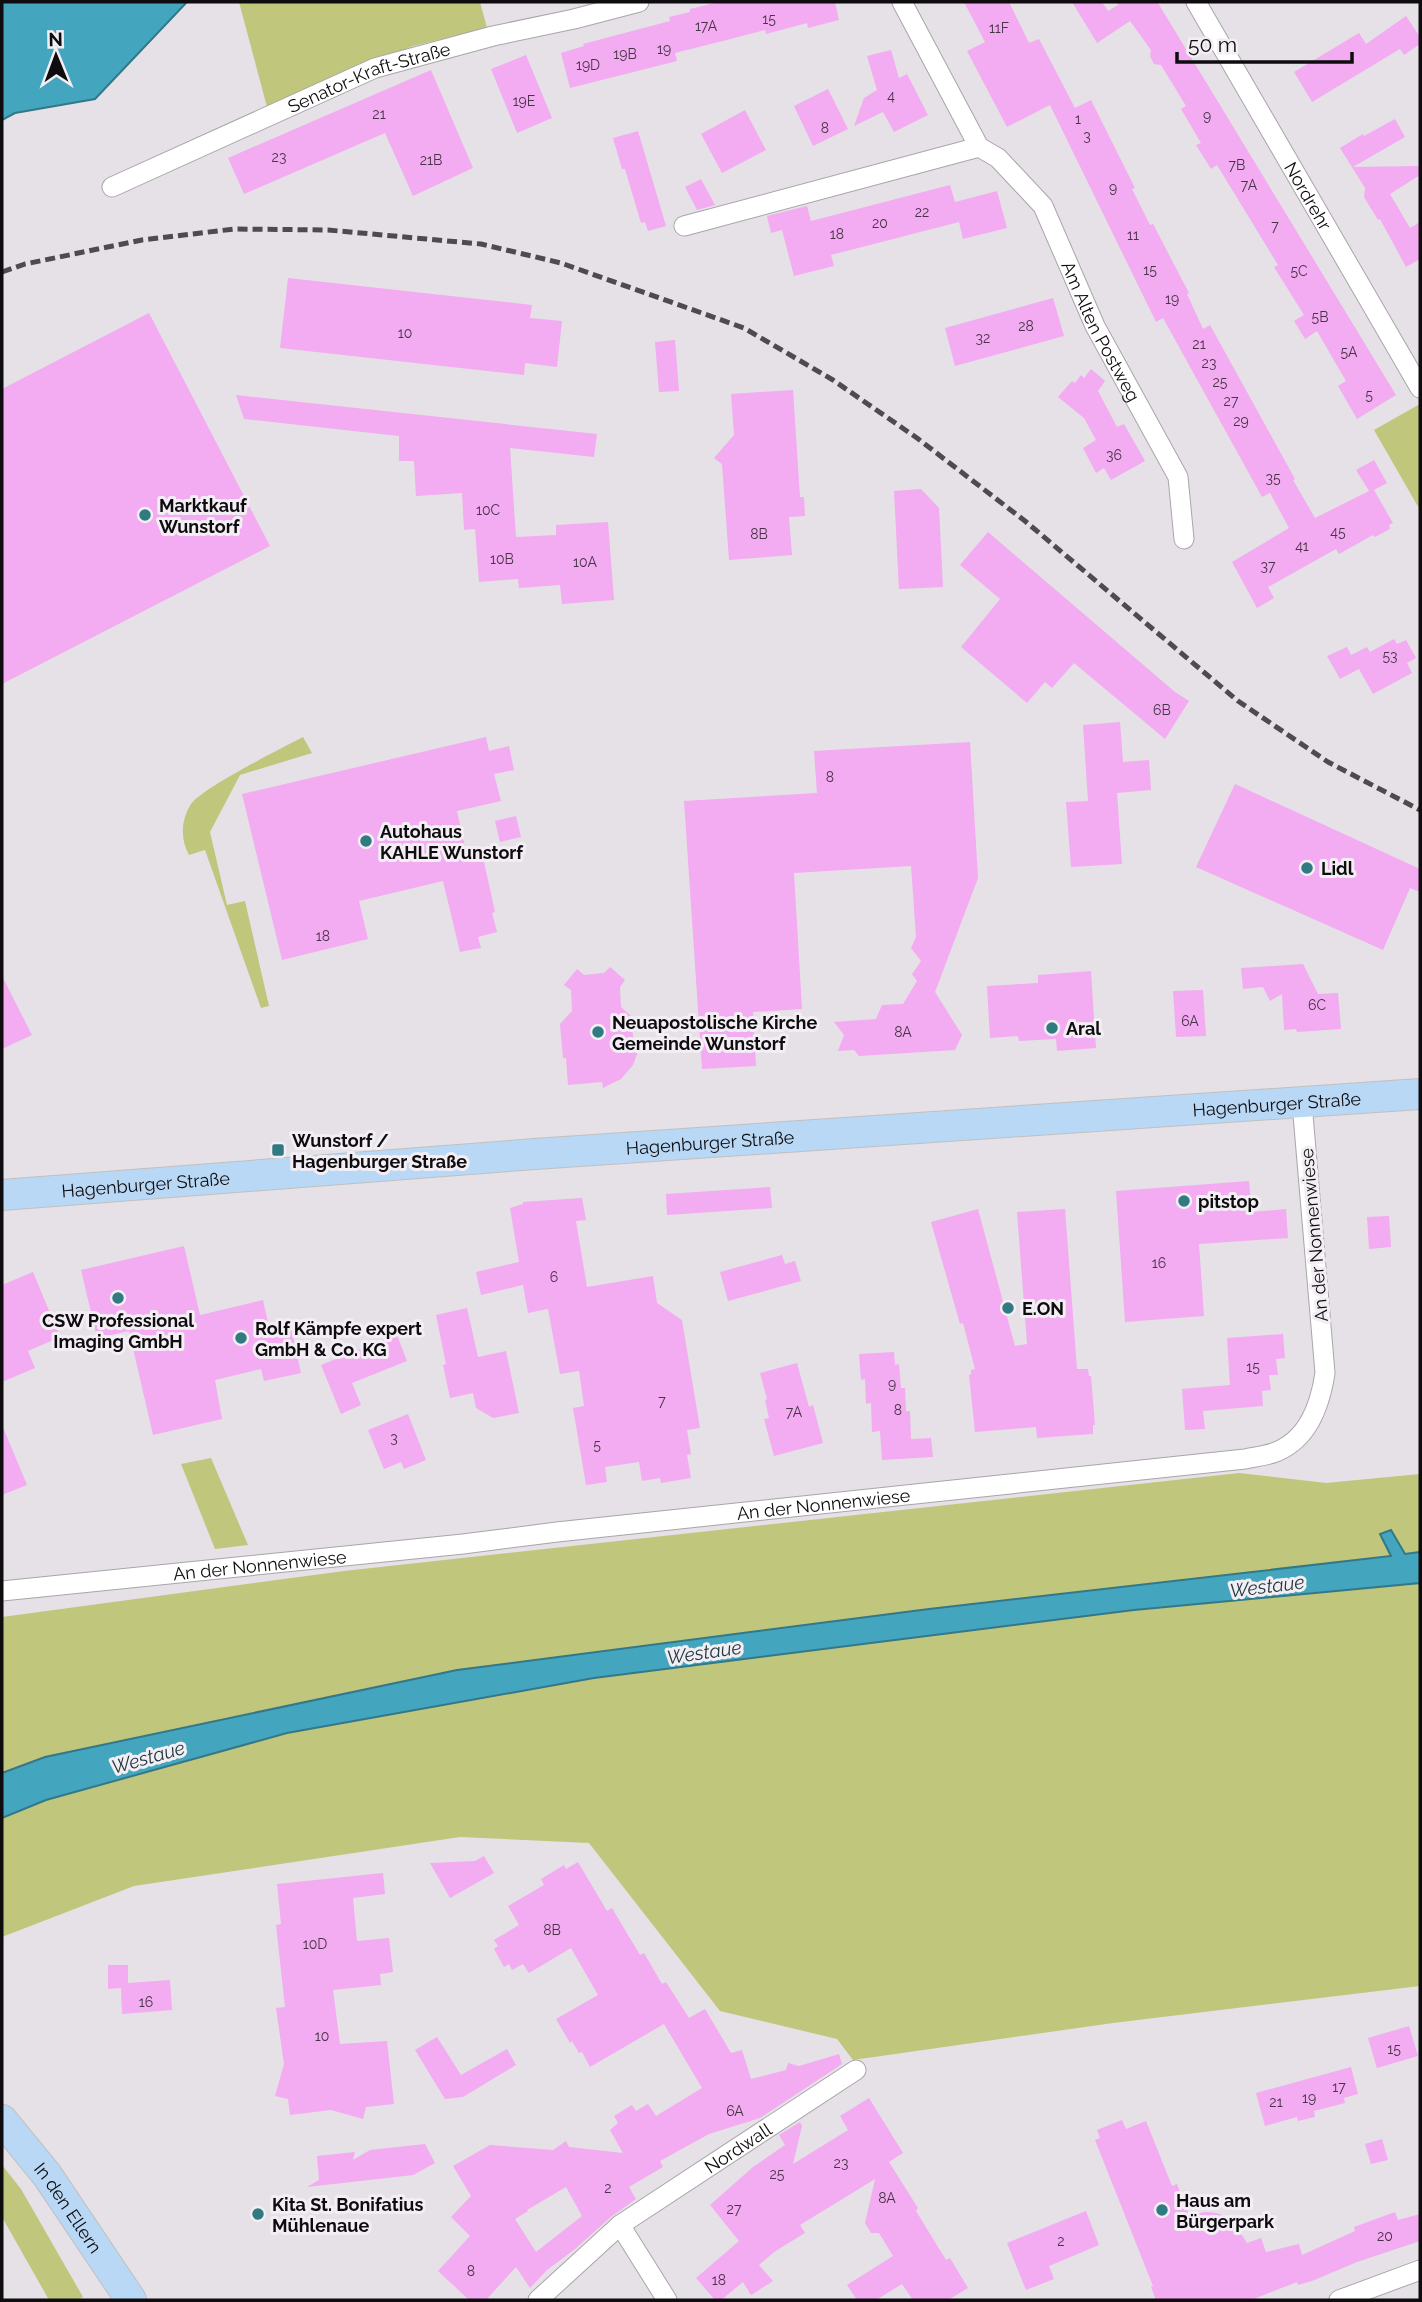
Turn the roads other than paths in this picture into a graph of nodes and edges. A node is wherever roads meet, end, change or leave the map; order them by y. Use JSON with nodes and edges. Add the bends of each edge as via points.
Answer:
{"nodes":[{"id":1,"x":639,"y":2,"type":"edge"},
{"id":2,"x":902,"y":2,"type":"edge"},
{"id":3,"x":1196,"y":2,"type":"edge"},
{"id":4,"x":979,"y":147,"type":"junction"},
{"id":5,"x":112,"y":187,"type":"dead end"},
{"id":6,"x":684,"y":226,"type":"dead end"},
{"id":7,"x":1420,"y":388,"type":"edge"},
{"id":8,"x":1184,"y":539,"type":"dead end"},
{"id":9,"x":1420,"y":1094,"type":"edge"},
{"id":10,"x":1303,"y":1103,"type":"junction"},
{"id":11,"x":2,"y":1195,"type":"edge"},
{"id":12,"x":2,"y":1591,"type":"edge"},
{"id":13,"x":856,"y":2070,"type":"dead end"},
{"id":14,"x":2,"y":2120,"type":"edge"},
{"id":15,"x":620,"y":2225,"type":"junction"},
{"id":16,"x":1420,"y":2270,"type":"edge"},
{"id":17,"x":131,"y":2300,"type":"edge"},
{"id":18,"x":538,"y":2300,"type":"edge"},
{"id":19,"x":667,"y":2300,"type":"edge"},
{"id":20,"x":1339,"y":2300,"type":"edge"}],
"edges":[{"from":1,"to":5,"type":"street","name":"Senator-Kraft-Straße","via":[[375,68]]},
{"from":2,"to":4,"type":"street","name":"Am Alten Postweg"},
{"from":3,"to":7,"type":"street","name":"Nordrehr"},
{"from":4,"to":6,"type":"street"},
{"from":4,"to":8,"type":"street","name":"Am Alten Postweg","via":[[998,158],[1043,206],[1095,326],[1178,477]]},
{"from":9,"to":10,"type":"main road","name":"Hagenburger Straße"},
{"from":10,"to":11,"type":"main road","name":"Hagenburger Straße"},
{"from":10,"to":12,"type":"street","name":"An der Nonnenwiese","via":[[1325,1373],[1311,1421],[1297,1440],[1273,1453]]},
{"from":13,"to":15,"type":"street","name":"Nordwall"},
{"from":14,"to":17,"type":"main road","name":"In den Ellern","via":[[47,2175]]},
{"from":15,"to":18,"type":"street","name":"Nordwall"},
{"from":15,"to":19,"type":"street"},
{"from":16,"to":20,"type":"street"}]}
